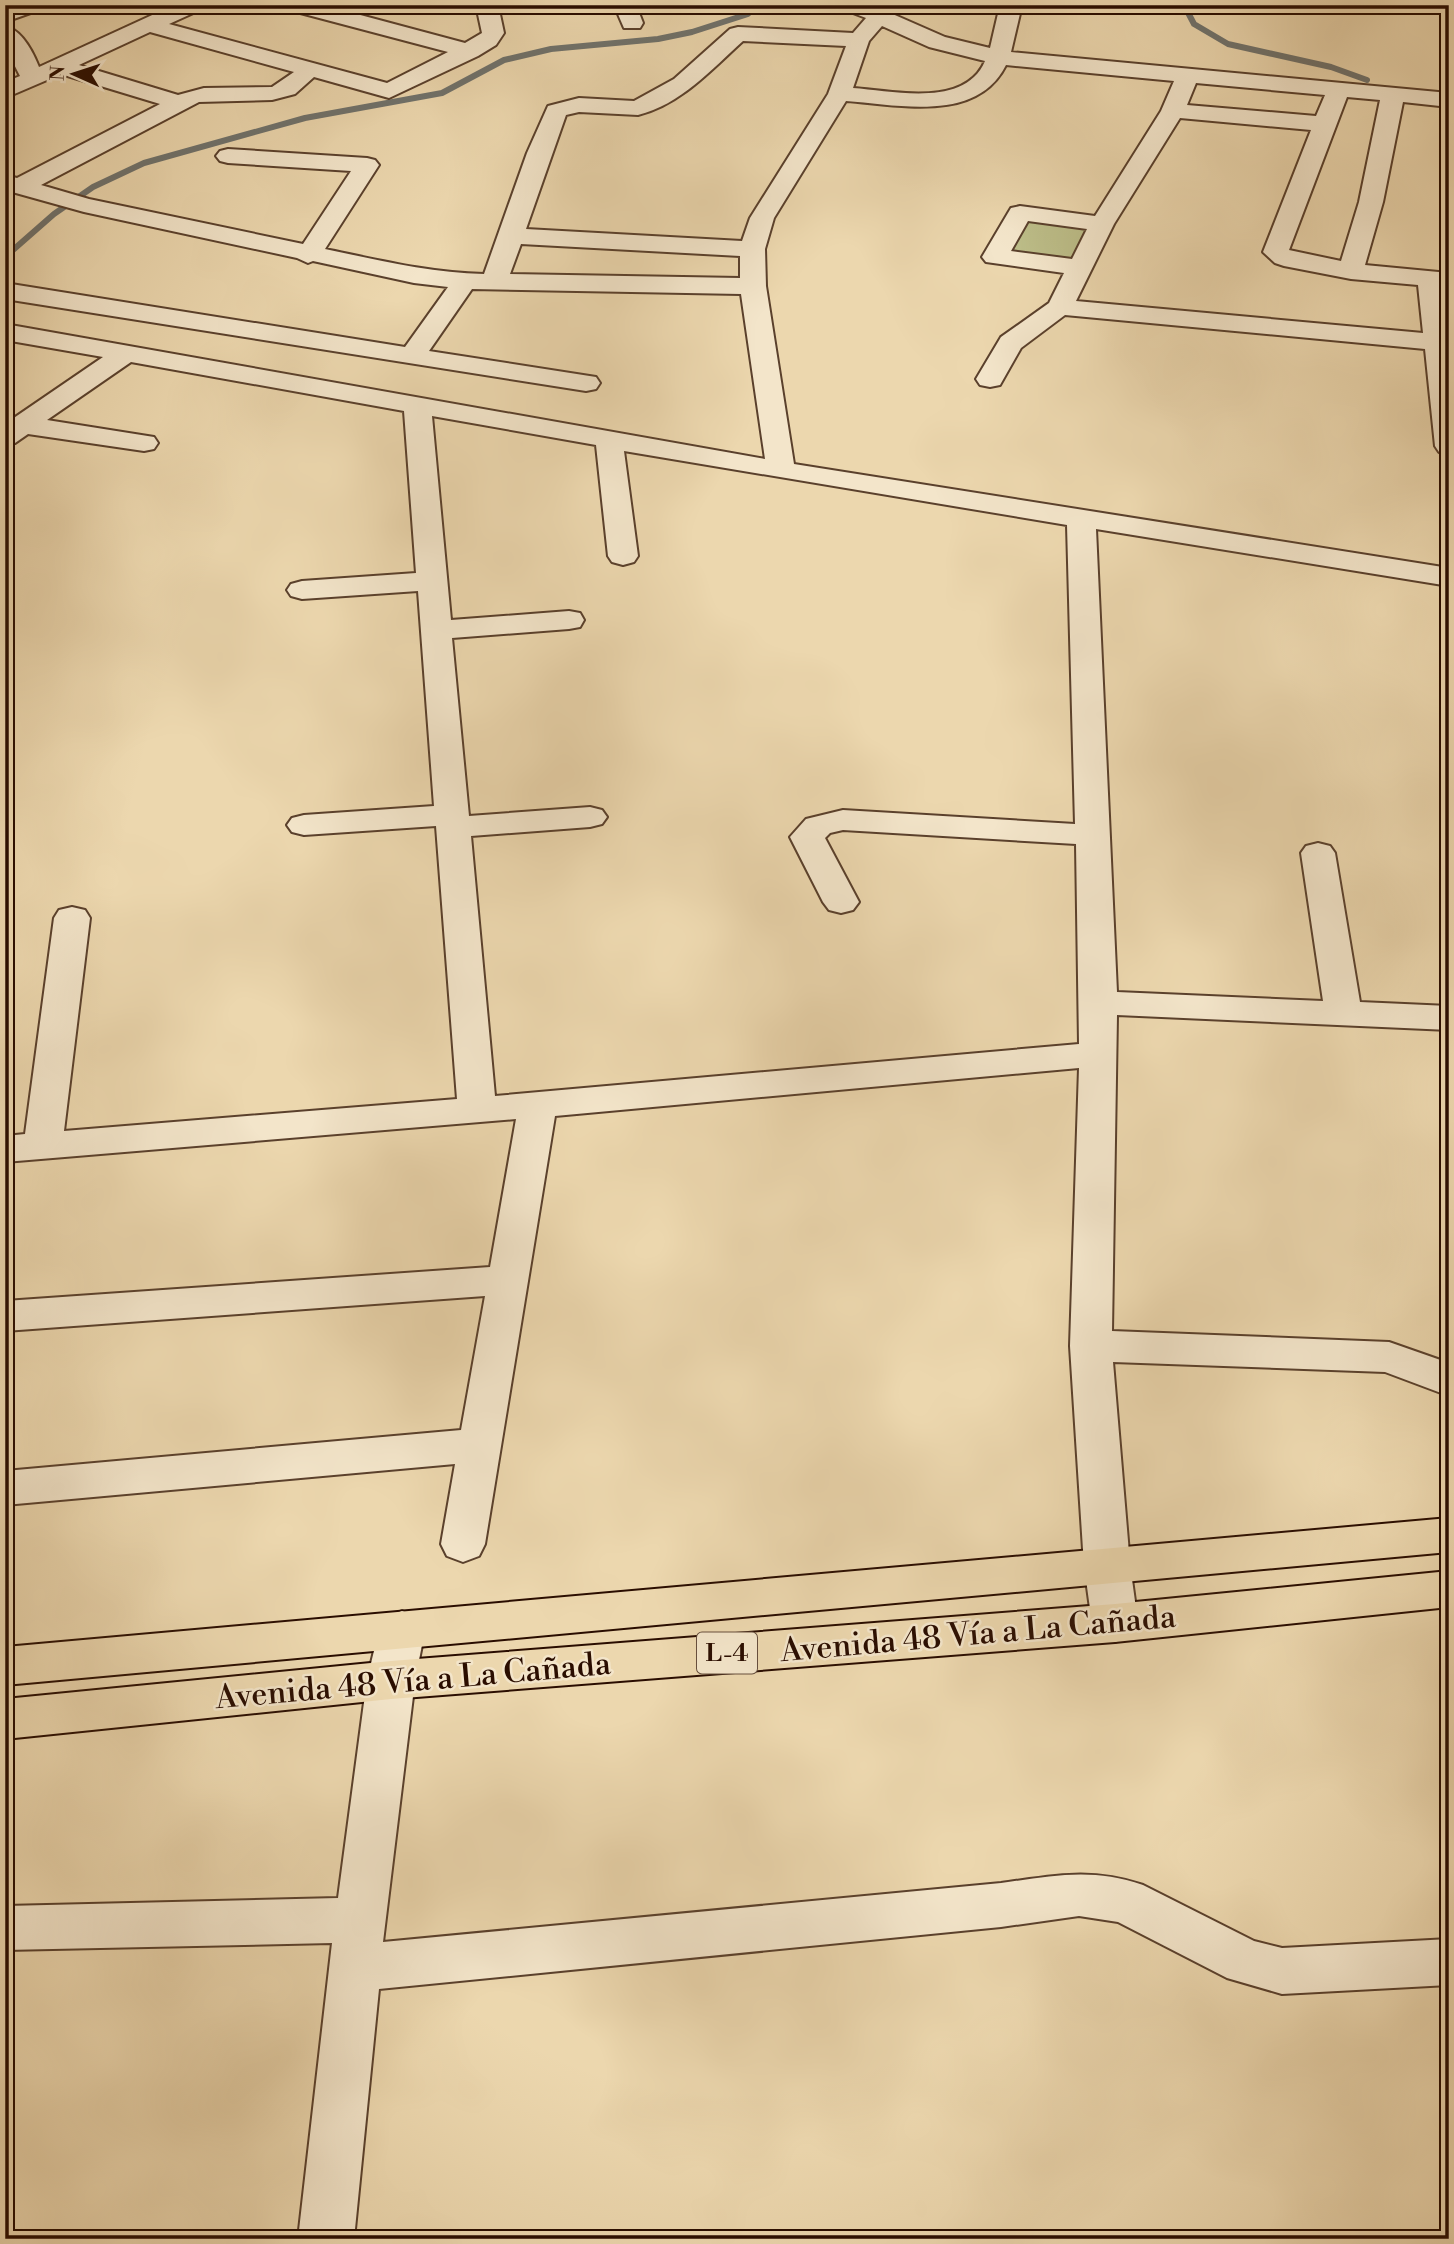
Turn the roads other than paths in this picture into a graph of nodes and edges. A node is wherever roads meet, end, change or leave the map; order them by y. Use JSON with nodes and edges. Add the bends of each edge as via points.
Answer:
{"nodes":[{"id":1,"x":31,"y":5,"type":"edge"},
{"id":2,"x":192,"y":5,"type":"edge"},
{"id":3,"x":297,"y":5,"type":"edge"},
{"id":4,"x":487,"y":5,"type":"edge"},
{"id":5,"x":853,"y":5,"type":"edge"},
{"id":6,"x":1011,"y":5,"type":"edge"},
{"id":7,"x":885,"y":11,"type":"edge"},
{"id":8,"x":5,"y":16,"type":"edge"},
{"id":9,"x":148,"y":26,"type":"junction"},
{"id":10,"x":5,"y":32,"type":"edge"},
{"id":11,"x":859,"y":40,"type":"junction"},
{"id":12,"x":470,"y":51,"type":"junction"},
{"id":13,"x":998,"y":57,"type":"junction"},
{"id":14,"x":60,"y":66,"type":"junction"},
{"id":15,"x":309,"y":70,"type":"junction"},
{"id":16,"x":1187,"y":76,"type":"junction"},
{"id":17,"x":32,"y":78,"type":"junction"},
{"id":18,"x":1338,"y":90,"type":"junction"},
{"id":19,"x":5,"y":91,"type":"edge"},
{"id":20,"x":839,"y":94,"type":"junction"},
{"id":21,"x":1393,"y":94,"type":"junction"},
{"id":22,"x":1449,"y":100,"type":"edge"},
{"id":23,"x":180,"y":103,"type":"junction"},
{"id":24,"x":1173,"y":111,"type":"junction"},
{"id":25,"x":1325,"y":124,"type":"junction"},
{"id":26,"x":228,"y":156,"type":"dead end"},
{"id":27,"x":13,"y":184,"type":"edge"},
{"id":28,"x":1102,"y":224,"type":"junction"},
{"id":29,"x":513,"y":236,"type":"junction"},
{"id":30,"x":752,"y":249,"type":"junction"},
{"id":31,"x":309,"y":254,"type":"junction"},
{"id":32,"x":1077,"y":267,"type":"junction"},
{"id":33,"x":1351,"y":271,"type":"junction"},
{"id":34,"x":1440,"y":280,"type":"edge"},
{"id":35,"x":465,"y":281,"type":"junction"},
{"id":36,"x":494,"y":281,"type":"junction"},
{"id":37,"x":753,"y":286,"type":"junction"},
{"id":38,"x":5,"y":291,"type":"edge"},
{"id":39,"x":1060,"y":307,"type":"junction"},
{"id":40,"x":5,"y":332,"type":"edge"},
{"id":41,"x":1440,"y":336,"type":"edge"},
{"id":42,"x":128,"y":352,"type":"junction"},
{"id":43,"x":412,"y":356,"type":"junction"},
{"id":44,"x":990,"y":379,"type":"dead end"},
{"id":45,"x":586,"y":383,"type":"dead end"},
{"id":46,"x":417,"y":407,"type":"junction"},
{"id":47,"x":14,"y":431,"type":"edge"},
{"id":48,"x":1448,"y":438,"type":"edge"},
{"id":49,"x":610,"y":440,"type":"junction"},
{"id":50,"x":144,"y":443,"type":"dead end"},
{"id":51,"x":781,"y":470,"type":"junction"},
{"id":52,"x":1081,"y":518,"type":"junction"},
{"id":53,"x":623,"y":555,"type":"dead end"},
{"id":54,"x":1449,"y":577,"type":"edge"},
{"id":55,"x":433,"y":580,"type":"junction"},
{"id":56,"x":302,"y":590,"type":"dead end"},
{"id":57,"x":569,"y":620,"type":"dead end"},
{"id":58,"x":437,"y":630,"type":"junction"},
{"id":59,"x":590,"y":817,"type":"dead end"},
{"id":60,"x":453,"y":821,"type":"junction"},
{"id":61,"x":304,"y":825,"type":"dead end"},
{"id":62,"x":1091,"y":835,"type":"junction"},
{"id":63,"x":1318,"y":853,"type":"dead end"},
{"id":64,"x":841,"y":902,"type":"dead end"},
{"id":65,"x":72,"y":918,"type":"dead end"},
{"id":66,"x":1098,"y":1003,"type":"junction"},
{"id":67,"x":1343,"y":1013,"type":"junction"},
{"id":68,"x":1449,"y":1018,"type":"edge"},
{"id":69,"x":1099,"y":1054,"type":"junction"},
{"id":70,"x":538,"y":1105,"type":"junction"},
{"id":71,"x":477,"y":1110,"type":"junction"},
{"id":72,"x":44,"y":1146,"type":"junction"},
{"id":73,"x":5,"y":1149,"type":"edge"},
{"id":74,"x":509,"y":1280,"type":"junction"},
{"id":75,"x":5,"y":1316,"type":"edge"},
{"id":76,"x":1091,"y":1346,"type":"junction"},
{"id":77,"x":1449,"y":1380,"type":"edge"},
{"id":78,"x":482,"y":1445,"type":"junction"},
{"id":79,"x":5,"y":1488,"type":"edge"},
{"id":80,"x":1449,"y":1535,"type":"edge"},
{"id":81,"x":463,"y":1544,"type":"dead end"},
{"id":82,"x":1107,"y":1565,"type":"junction"},
{"id":83,"x":1449,"y":1589,"type":"edge"},
{"id":84,"x":1115,"y":1623,"type":"junction"},
{"id":85,"x":401,"y":1630,"type":"junction"},
{"id":86,"x":5,"y":1665,"type":"edge"},
{"id":87,"x":391,"y":1680,"type":"junction"},
{"id":88,"x":5,"y":1719,"type":"edge"},
{"id":89,"x":5,"y":1928,"type":"edge"},
{"id":90,"x":358,"y":1944,"type":"junction"},
{"id":91,"x":1449,"y":1962,"type":"edge"},
{"id":92,"x":326,"y":2239,"type":"edge"}],
"edges":[{"from":1,"to":8,"type":"street"},
{"from":2,"to":9,"type":"street"},
{"from":3,"to":12,"type":"street"},
{"from":4,"to":12,"type":"street","via":[[493,33]]},
{"from":5,"to":7,"type":"street"},
{"from":6,"to":13,"type":"street"},
{"from":7,"to":11,"type":"street"},
{"from":7,"to":13,"type":"street","via":[[937,42]]},
{"from":9,"to":14,"type":"street"},
{"from":9,"to":15,"type":"street"},
{"from":10,"to":17,"type":"street","via":[[22,53]]},
{"from":11,"to":20,"type":"street"},
{"from":11,"to":29,"type":"street","via":[[738,34],[682,83],[638,108],[579,105],[556,111],[537,154]]},
{"from":12,"to":15,"type":"street","via":[[389,90]]},
{"from":13,"to":16,"type":"street"},
{"from":13,"to":20,"type":"street","via":[[985,81],[959,95],[938,99]]},
{"from":14,"to":17,"type":"street"},
{"from":14,"to":23,"type":"street"},
{"from":15,"to":23,"type":"street","via":[[284,90],[202,94]]},
{"from":16,"to":18,"type":"street"},
{"from":16,"to":24,"type":"street"},
{"from":17,"to":19,"type":"street"},
{"from":18,"to":21,"type":"street"},
{"from":18,"to":25,"type":"street"},
{"from":20,"to":30,"type":"street","via":[[781,183]]},
{"from":21,"to":22,"type":"street"},
{"from":21,"to":33,"type":"street","via":[[1371,202]]},
{"from":23,"to":27,"type":"street"},
{"from":24,"to":25,"type":"street"},
{"from":24,"to":28,"type":"street"},
{"from":25,"to":33,"type":"street","via":[[1276,252],[1284,258]]},
{"from":26,"to":31,"type":"street","via":[[367,165]]},
{"from":27,"to":31,"type":"street","via":[[84,205]]},
{"from":28,"to":32,"type":"street"},
{"from":28,"to":32,"type":"street","via":[[1020,213],[995,257]]},
{"from":29,"to":30,"type":"street"},
{"from":29,"to":36,"type":"street"},
{"from":30,"to":37,"type":"street"},
{"from":31,"to":35,"type":"street"},
{"from":32,"to":39,"type":"street"},
{"from":33,"to":34,"type":"street"},
{"from":34,"to":41,"type":"street"},
{"from":35,"to":36,"type":"street"},
{"from":35,"to":43,"type":"street"},
{"from":36,"to":37,"type":"street"},
{"from":37,"to":51,"type":"street"},
{"from":38,"to":43,"type":"street"},
{"from":39,"to":41,"type":"street"},
{"from":39,"to":44,"type":"street","via":[[1010,343]]},
{"from":40,"to":42,"type":"street"},
{"from":41,"to":48,"type":"street"},
{"from":42,"to":46,"type":"street"},
{"from":42,"to":47,"type":"street"},
{"from":43,"to":45,"type":"street"},
{"from":46,"to":49,"type":"street"},
{"from":46,"to":55,"type":"street"},
{"from":47,"to":50,"type":"street"},
{"from":49,"to":51,"type":"street"},
{"from":49,"to":53,"type":"street"},
{"from":51,"to":52,"type":"street"},
{"from":52,"to":54,"type":"street"},
{"from":52,"to":62,"type":"street"},
{"from":55,"to":56,"type":"street"},
{"from":55,"to":58,"type":"street"},
{"from":57,"to":58,"type":"street"},
{"from":58,"to":60,"type":"street"},
{"from":59,"to":60,"type":"street"},
{"from":60,"to":61,"type":"street"},
{"from":60,"to":71,"type":"street"},
{"from":62,"to":64,"type":"street","via":[[843,820],[818,825],[807,837]]},
{"from":62,"to":66,"type":"street"},
{"from":63,"to":67,"type":"street"},
{"from":65,"to":72,"type":"street"},
{"from":66,"to":67,"type":"street"},
{"from":66,"to":69,"type":"street"},
{"from":67,"to":68,"type":"street"},
{"from":69,"to":70,"type":"street"},
{"from":69,"to":76,"type":"street"},
{"from":70,"to":71,"type":"street"},
{"from":70,"to":74,"type":"street"},
{"from":71,"to":72,"type":"street"},
{"from":72,"to":73,"type":"street"},
{"from":74,"to":75,"type":"street"},
{"from":74,"to":78,"type":"street"},
{"from":76,"to":77,"type":"street","via":[[1389,1357]]},
{"from":76,"to":82,"type":"street"},
{"from":78,"to":79,"type":"street"},
{"from":78,"to":81,"type":"street"},
{"from":80,"to":82,"type":"main road","name":"Avenida 48 Vía a La Cañada","number":"L-4"},
{"from":82,"to":84,"type":"street"},
{"from":82,"to":85,"type":"main road","name":"Avenida 48 Vía a La Cañada","number":"L-4"},
{"from":83,"to":84,"type":"main road","name":"Avenida 48 Vía a La Cañada","number":"L-4"},
{"from":84,"to":87,"type":"main road","name":"Avenida 48 Vía a La Cañada","number":"L-4"},
{"from":85,"to":86,"type":"main road","name":"Avenida 48 Vía a La Cañada","number":"L-4"},
{"from":85,"to":87,"type":"street"},
{"from":87,"to":88,"type":"main road","name":"Avenida 48 Vía a La Cañada","number":"L-4"},
{"from":87,"to":90,"type":"street"},
{"from":89,"to":90,"type":"street"},
{"from":90,"to":91,"type":"street","via":[[1001,1905],[1079,1894],[1125,1900],[1245,1962],[1282,1972]]},
{"from":90,"to":92,"type":"street"}]}
